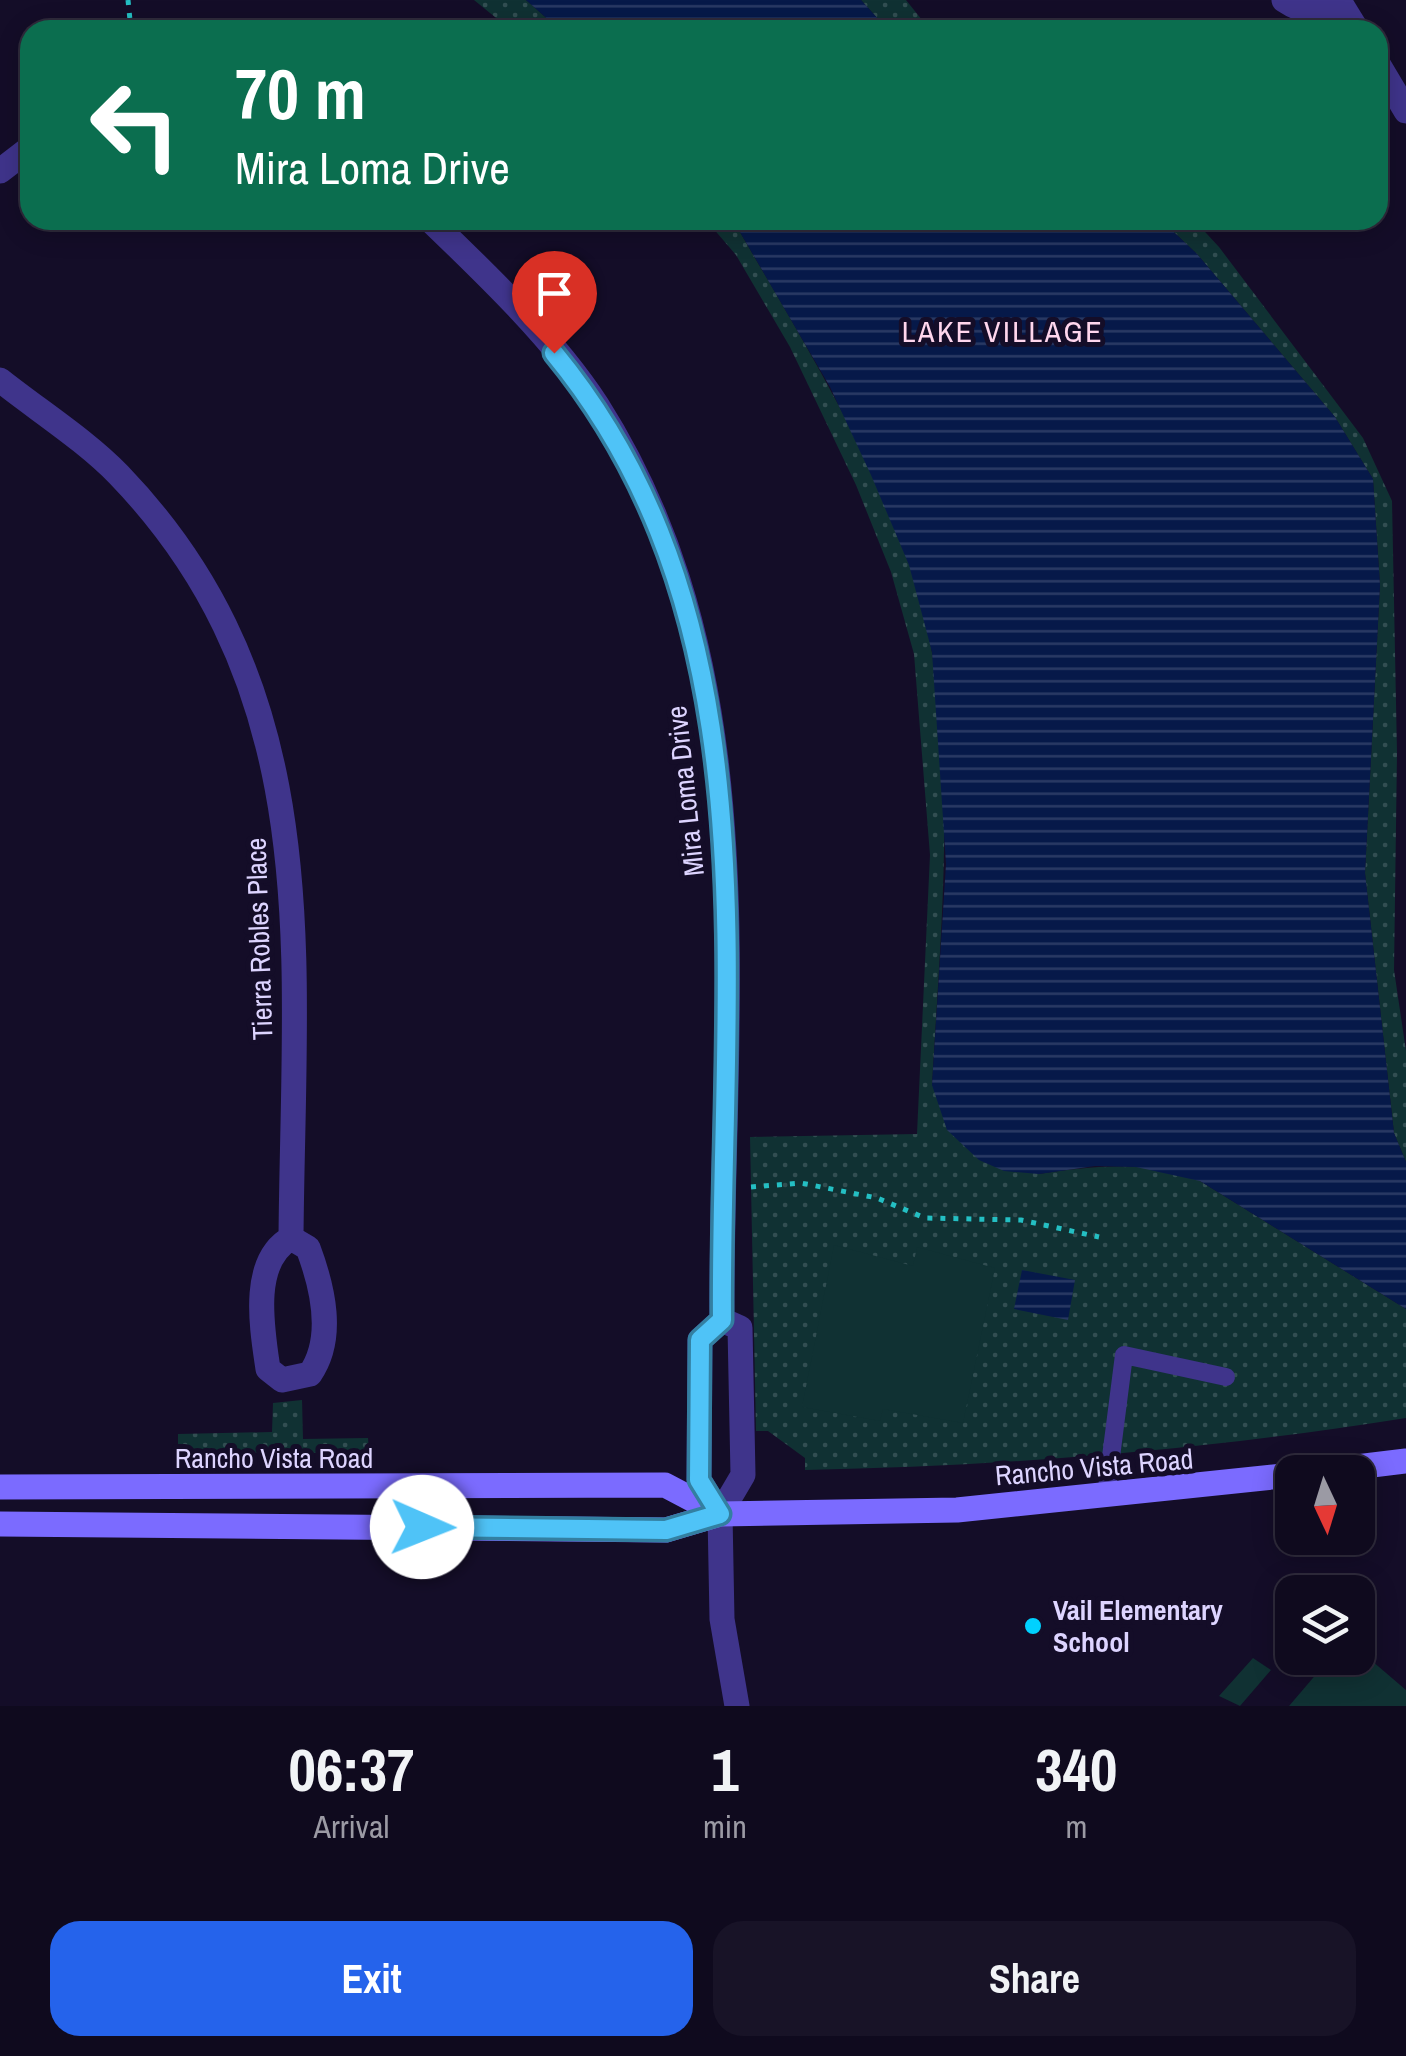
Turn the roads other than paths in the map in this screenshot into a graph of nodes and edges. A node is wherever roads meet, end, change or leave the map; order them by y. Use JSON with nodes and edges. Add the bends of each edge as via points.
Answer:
{"nodes":[{"id":1,"x":1284,"y":0,"type":"edge"},
{"id":2,"x":1340,"y":2,"type":"edge"},
{"id":3,"x":1388,"y":81,"type":"edge"},
{"id":4,"x":1406,"y":111,"type":"edge"},
{"id":5,"x":20,"y":156,"type":"edge"},
{"id":6,"x":0,"y":171,"type":"edge"},
{"id":7,"x":440,"y":230,"type":"edge"},
{"id":8,"x":0,"y":380,"type":"edge"},
{"id":9,"x":291,"y":1238,"type":"junction"},
{"id":10,"x":722,"y":1320,"type":"junction"},
{"id":11,"x":1226,"y":1377,"type":"dead end"},
{"id":12,"x":1406,"y":1461,"type":"edge"},
{"id":13,"x":1375,"y":1465,"type":"edge"},
{"id":14,"x":1275,"y":1478,"type":"edge"},
{"id":15,"x":0,"y":1487,"type":"edge"},
{"id":16,"x":1106,"y":1496,"type":"junction"},
{"id":17,"x":720,"y":1514,"type":"junction"},
{"id":18,"x":0,"y":1524,"type":"edge"},
{"id":19,"x":737,"y":1706,"type":"edge"}],
"edges":[{"from":1,"to":2,"type":"street","via":[[1302,12],[1322,12]]},
{"from":3,"to":4,"type":"street"},
{"from":5,"to":6,"type":"street"},
{"from":7,"to":10,"type":"street","name":"Mira Loma Drive","via":[[512,302],[596,405],[650,510],[686,606],[713,727],[725,845]]},
{"from":8,"to":9,"type":"street","name":"Tierra Robles Place","via":[[118,474],[191,564],[238,650],[273,752],[292,864]]},
{"from":9,"to":9,"type":"street","via":[[278,1245],[264,1273],[268,1369],[282,1380],[310,1374],[324,1352],[316,1270],[308,1248]]},
{"from":10,"to":17,"type":"street","name":"Mira Loma Drive","via":[[700,1340],[699,1480]]},
{"from":10,"to":17,"type":"street","name":"Mira Loma Drive","via":[[740,1328],[743,1476]]},
{"from":11,"to":16,"type":"lane","via":[[1124,1355]]},
{"from":12,"to":13,"type":"main road"},
{"from":14,"to":16,"type":"main road","name":"Rancho Vista Road"},
{"from":15,"to":17,"type":"main road","name":"Rancho Vista Road","via":[[664,1485]]},
{"from":16,"to":17,"type":"main road","name":"Rancho Vista Road","via":[[957,1510]]},
{"from":17,"to":18,"type":"main road","name":"Rancho Vista Road","via":[[666,1530]]},
{"from":17,"to":19,"type":"street","name":"Mira Loma Drive","via":[[722,1620]]}]}
